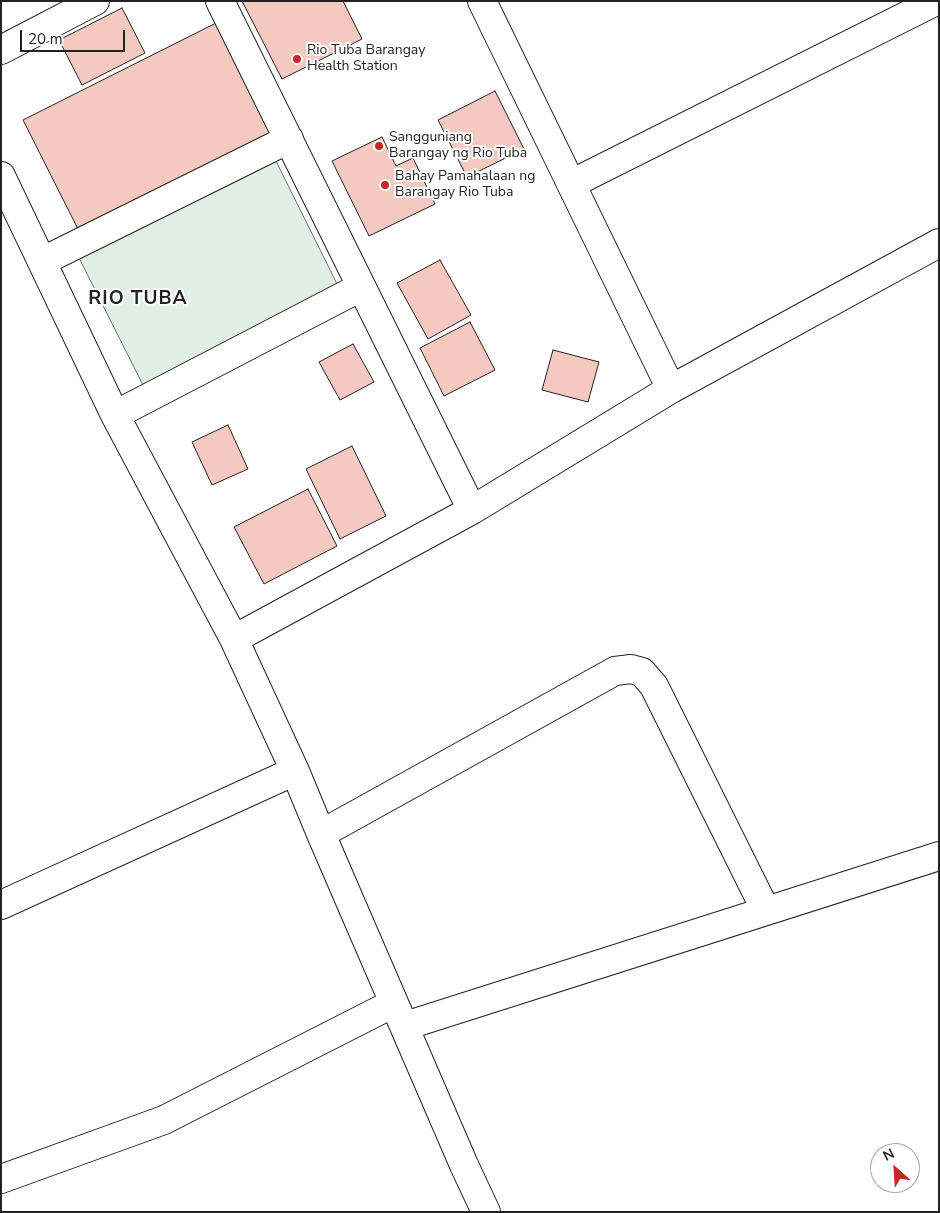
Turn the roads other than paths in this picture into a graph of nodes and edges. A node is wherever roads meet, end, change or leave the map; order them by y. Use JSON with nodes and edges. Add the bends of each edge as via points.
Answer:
{"nodes":[{"id":1,"x":95,"y":1,"type":"edge"},
{"id":2,"x":220,"y":1,"type":"edge"},
{"id":3,"x":482,"y":1,"type":"edge"},
{"id":4,"x":936,"y":1,"type":"edge"},
{"id":5,"x":1,"y":50,"type":"edge"},
{"id":6,"x":289,"y":139,"type":"junction"},
{"id":7,"x":1,"y":176,"type":"edge"},
{"id":8,"x":571,"y":184,"type":"junction"},
{"id":9,"x":939,"y":243,"type":"edge"},
{"id":10,"x":43,"y":260,"type":"junction"},
{"id":11,"x":361,"y":287,"type":"junction"},
{"id":12,"x":671,"y":389,"type":"junction"},
{"id":13,"x":115,"y":415,"type":"junction"},
{"id":14,"x":472,"y":510,"type":"junction"},
{"id":15,"x":234,"y":639,"type":"junction"},
{"id":16,"x":295,"y":771,"type":"junction"},
{"id":17,"x":321,"y":834,"type":"junction"},
{"id":18,"x":939,"y":856,"type":"edge"},
{"id":19,"x":1,"y":905,"type":"edge"},
{"id":20,"x":766,"y":911,"type":"junction"},
{"id":21,"x":399,"y":1014,"type":"junction"},
{"id":22,"x":1,"y":1179,"type":"edge"},
{"id":23,"x":486,"y":1212,"type":"edge"}],
"edges":[{"from":1,"to":5,"type":"street"},
{"from":2,"to":6,"type":"street"},
{"from":3,"to":8,"type":"street"},
{"from":4,"to":8,"type":"street"},
{"from":6,"to":10,"type":"street"},
{"from":6,"to":11,"type":"street"},
{"from":7,"to":10,"type":"street"},
{"from":8,"to":12,"type":"street"},
{"from":9,"to":12,"type":"street"},
{"from":10,"to":13,"type":"street"},
{"from":11,"to":13,"type":"street"},
{"from":11,"to":14,"type":"street"},
{"from":12,"to":14,"type":"street"},
{"from":13,"to":15,"type":"street"},
{"from":14,"to":15,"type":"street"},
{"from":15,"to":16,"type":"street"},
{"from":16,"to":17,"type":"street"},
{"from":16,"to":19,"type":"street"},
{"from":17,"to":20,"type":"street","via":[[615,671],[631,669],[642,672],[654,686]]},
{"from":17,"to":21,"type":"street"},
{"from":18,"to":20,"type":"street"},
{"from":20,"to":21,"type":"street"},
{"from":21,"to":22,"type":"street","via":[[164,1120]]},
{"from":21,"to":23,"type":"street"}]}
